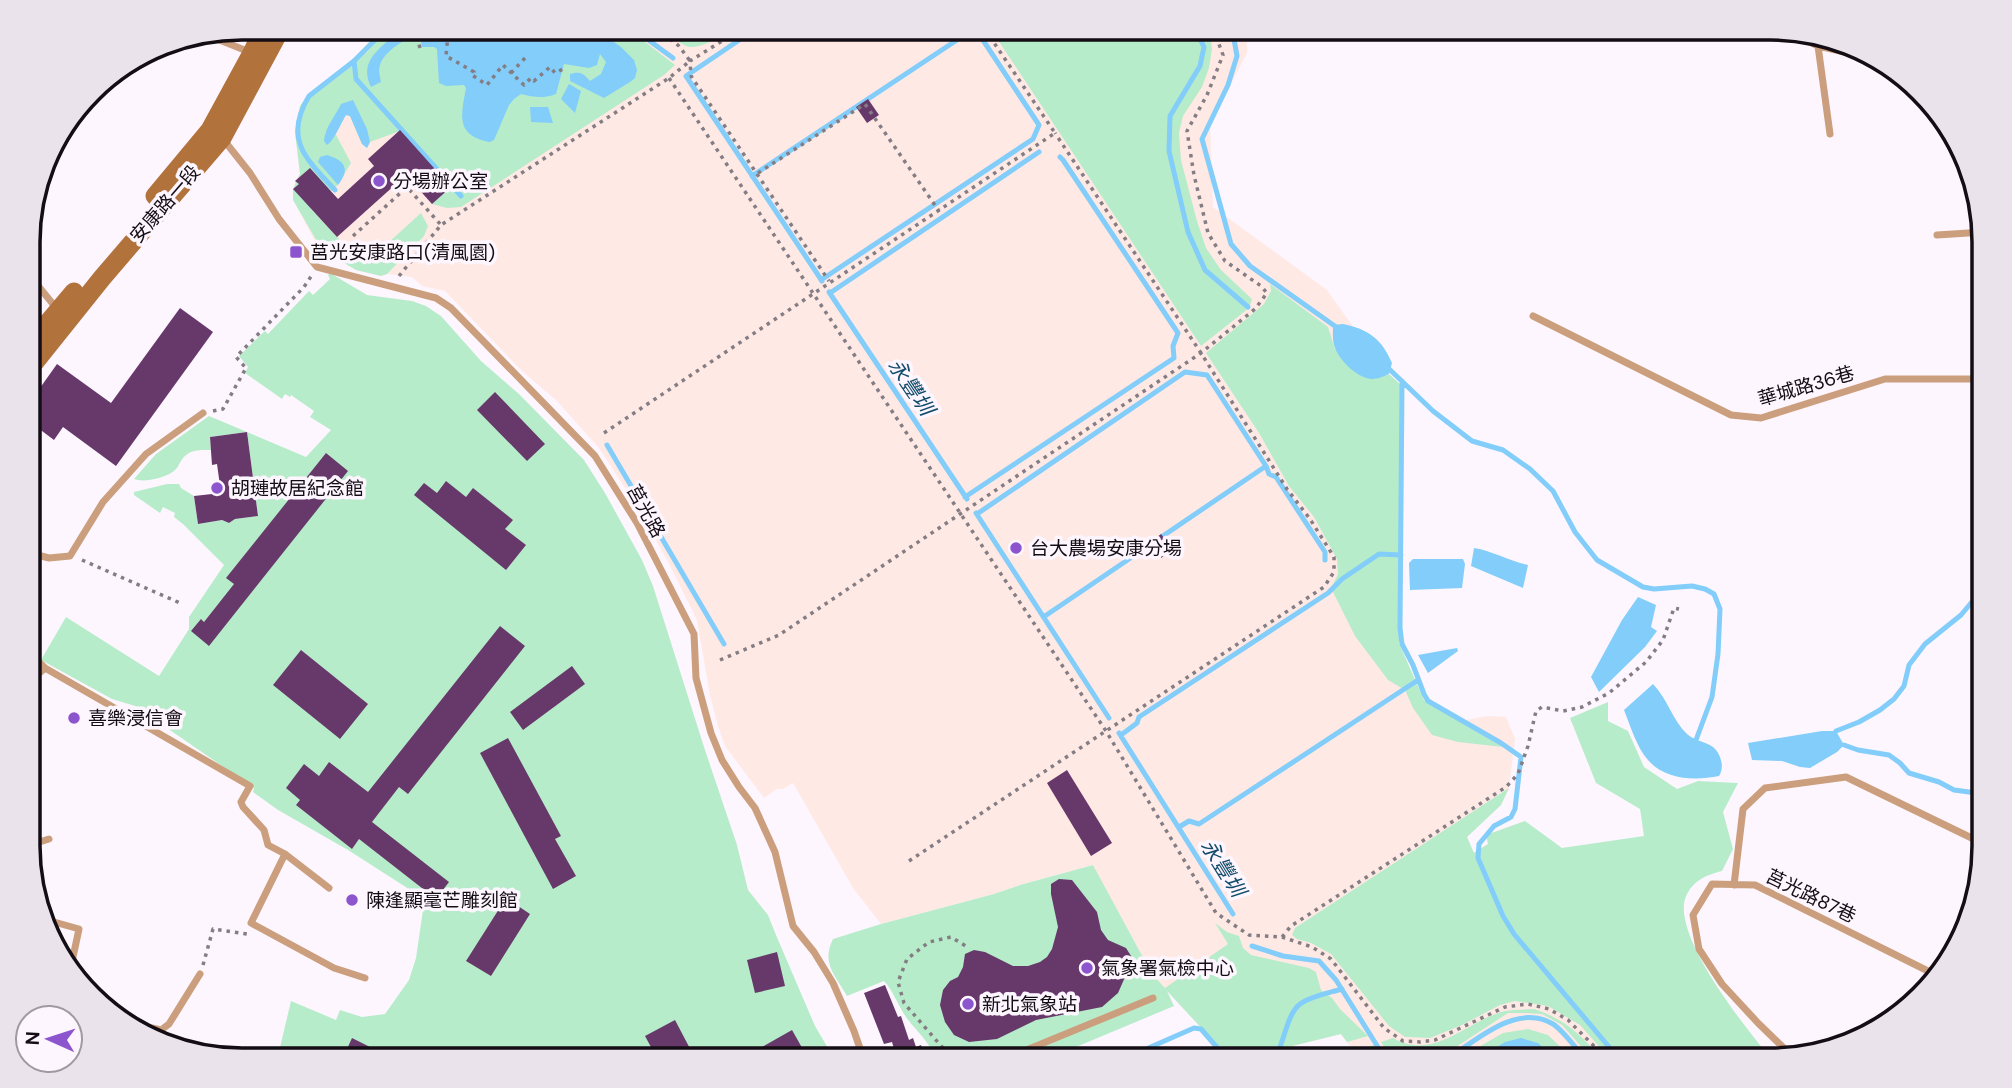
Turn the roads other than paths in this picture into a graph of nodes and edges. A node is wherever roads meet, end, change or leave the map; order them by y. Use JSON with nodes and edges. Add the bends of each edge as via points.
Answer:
{"nodes":[{"id":1,"x":258,"y":41,"type":"edge"},
{"id":2,"x":273,"y":41,"type":"edge"},
{"id":3,"x":224,"y":42,"type":"edge"},
{"id":4,"x":1818,"y":46,"type":"edge"},
{"id":5,"x":252,"y":53,"type":"junction"},
{"id":6,"x":216,"y":134,"type":"junction"},
{"id":7,"x":1830,"y":134,"type":"dead end"},
{"id":8,"x":1971,"y":234,"type":"edge"},
{"id":9,"x":1937,"y":235,"type":"dead end"},
{"id":10,"x":41,"y":289,"type":"edge"},
{"id":11,"x":58,"y":310,"type":"junction"},
{"id":12,"x":1533,"y":316,"type":"dead end"},
{"id":13,"x":41,"y":331,"type":"edge"},
{"id":14,"x":41,"y":355,"type":"edge"},
{"id":15,"x":1972,"y":379,"type":"edge"},
{"id":16,"x":204,"y":414,"type":"road end"},
{"id":17,"x":40,"y":556,"type":"edge"},
{"id":18,"x":40,"y":663,"type":"edge"},
{"id":19,"x":45,"y":668,"type":"junction"},
{"id":20,"x":40,"y":672,"type":"edge"},
{"id":21,"x":1972,"y":838,"type":"edge"},
{"id":22,"x":49,"y":839,"type":"dead end"},
{"id":23,"x":40,"y":842,"type":"edge"},
{"id":24,"x":285,"y":854,"type":"junction"},
{"id":25,"x":1734,"y":885,"type":"junction"},
{"id":26,"x":329,"y":888,"type":"dead end"},
{"id":27,"x":56,"y":922,"type":"edge"},
{"id":28,"x":73,"y":956,"type":"edge"},
{"id":29,"x":1928,"y":971,"type":"edge"},
{"id":30,"x":200,"y":974,"type":"road end"},
{"id":31,"x":365,"y":978,"type":"dead end"},
{"id":32,"x":1153,"y":998,"type":"dead end"},
{"id":33,"x":159,"y":1030,"type":"edge"},
{"id":34,"x":1032,"y":1047,"type":"edge"},
{"id":35,"x":1783,"y":1047,"type":"edge"},
{"id":36,"x":860,"y":1048,"type":"edge"}],
"edges":[{"from":1,"to":5,"type":"main road","name":"安康路一段"},
{"from":2,"to":6,"type":"main road","name":"安康路一段"},
{"from":3,"to":5,"type":"lane"},
{"from":4,"to":7,"type":"lane"},
{"from":5,"to":6,"type":"main road","name":"安康路一段"},
{"from":6,"to":11,"type":"main road","name":"安康路一段"},
{"from":6,"to":14,"type":"main road","name":"安康路一段"},
{"from":6,"to":36,"type":"lane","name":"莒光路","via":[[317,267],[436,298],[595,456],[637,523],[694,634],[696,678],[711,733],[775,852],[793,926],[833,983]]},
{"from":8,"to":9,"type":"lane"},
{"from":10,"to":11,"type":"lane"},
{"from":11,"to":13,"type":"main road","name":"安康路一段"},
{"from":12,"to":15,"type":"lane","name":"華城路36巷","via":[[1731,415],[1761,418],[1885,379]]},
{"from":16,"to":17,"type":"lane","via":[[146,454],[103,502],[70,556]]},
{"from":18,"to":19,"type":"lane"},
{"from":19,"to":20,"type":"lane"},
{"from":19,"to":24,"type":"lane","via":[[250,786],[243,807],[264,830],[268,845]]},
{"from":21,"to":25,"type":"lane","via":[[1846,777],[1765,788],[1743,809]]},
{"from":22,"to":23,"type":"lane"},
{"from":24,"to":26,"type":"lane"},
{"from":24,"to":31,"type":"lane","via":[[251,923],[334,968]]},
{"from":25,"to":29,"type":"lane","name":"莒光路87巷","via":[[1755,885]]},
{"from":25,"to":35,"type":"lane","name":"莒光路87巷","via":[[1712,884],[1693,915],[1699,949],[1722,984]]},
{"from":27,"to":28,"type":"lane","via":[[79,929]]},
{"from":30,"to":33,"type":"lane","via":[[169,1024]]},
{"from":32,"to":34,"type":"lane"}]}
